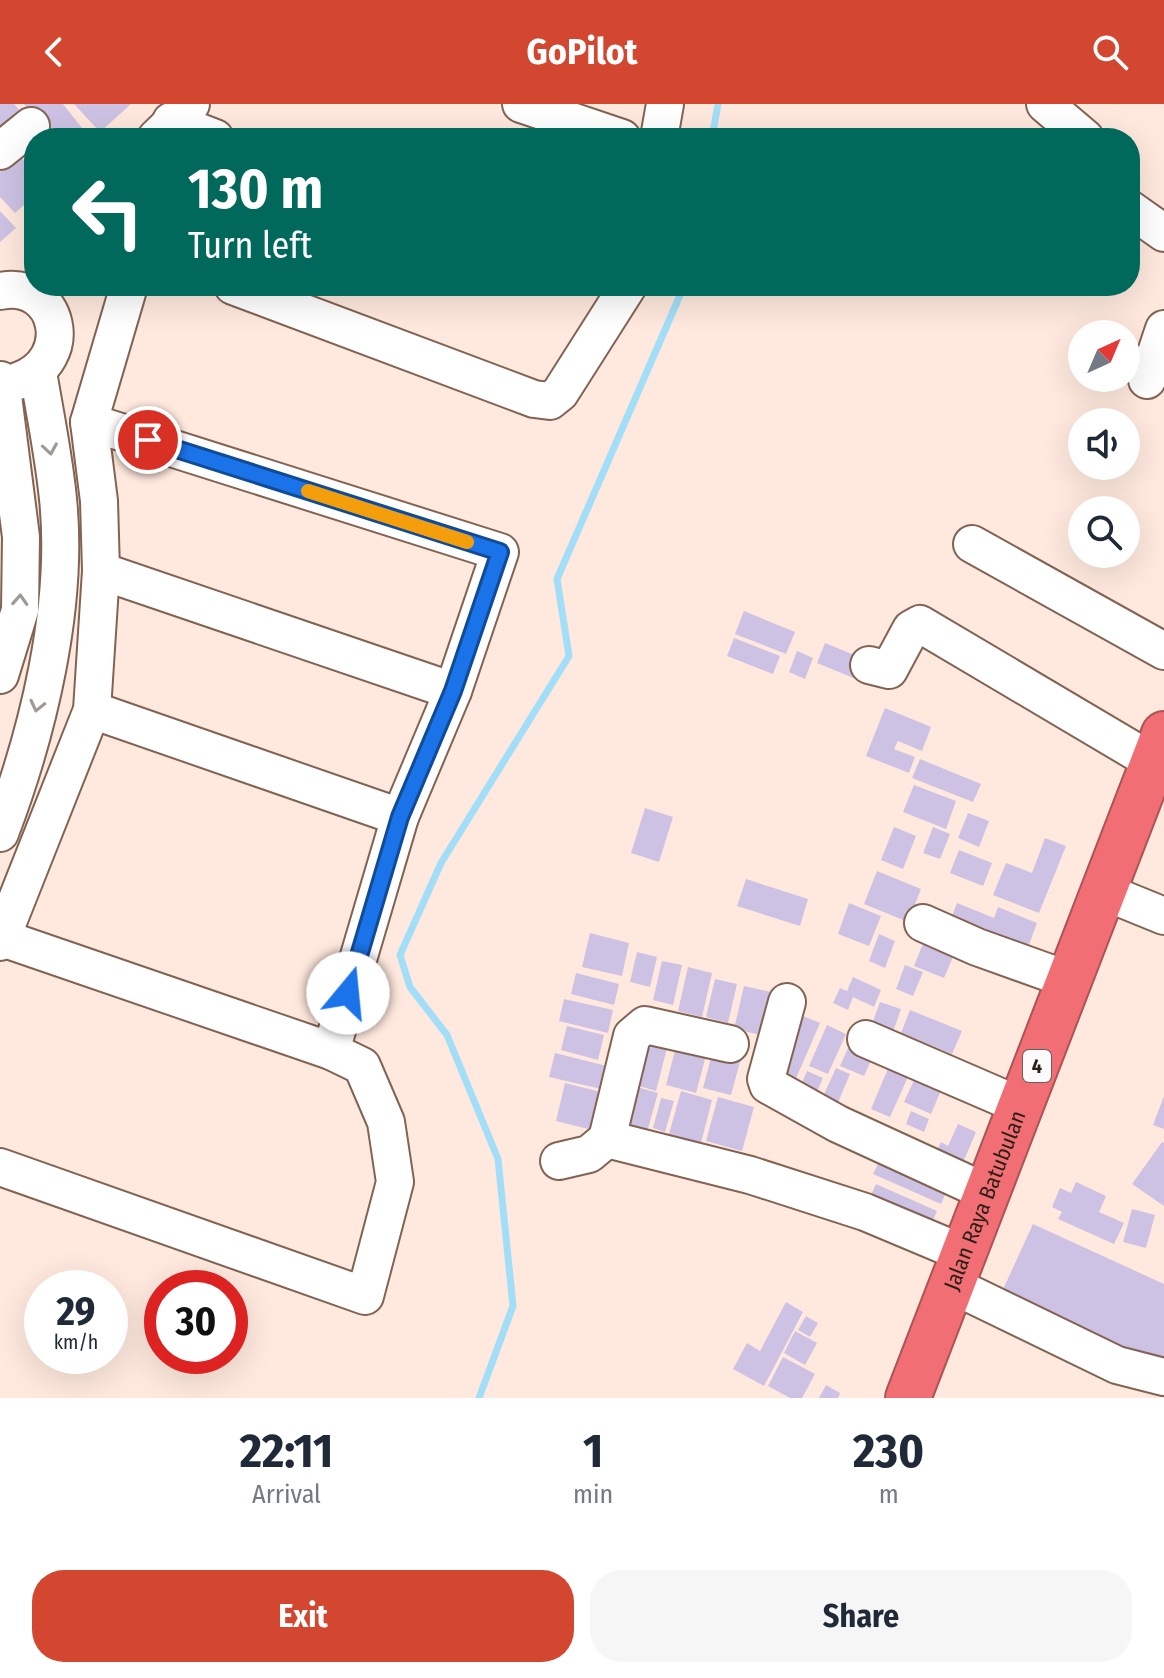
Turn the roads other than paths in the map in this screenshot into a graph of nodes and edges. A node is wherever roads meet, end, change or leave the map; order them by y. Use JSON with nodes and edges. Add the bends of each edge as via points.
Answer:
{"nodes":[{"id":1,"x":521,"y":104,"type":"edge"},
{"id":2,"x":665,"y":104,"type":"edge"},
{"id":3,"x":1045,"y":104,"type":"edge"},
{"id":4,"x":31,"y":126,"type":"dead end"},
{"id":5,"x":29,"y":128,"type":"edge"},
{"id":6,"x":592,"y":128,"type":"edge"},
{"id":7,"x":661,"y":128,"type":"edge"},
{"id":8,"x":1073,"y":128,"type":"edge"},
{"id":9,"x":24,"y":132,"type":"edge"},
{"id":10,"x":0,"y":151,"type":"edge"},
{"id":11,"x":1140,"y":216,"type":"edge"},
{"id":12,"x":1164,"y":233,"type":"edge"},
{"id":13,"x":30,"y":296,"type":"edge"},
{"id":14,"x":126,"y":296,"type":"edge"},
{"id":15,"x":260,"y":296,"type":"edge"},
{"id":16,"x":617,"y":296,"type":"edge"},
{"id":17,"x":1164,"y":329,"type":"edge"},
{"id":18,"x":38,"y":372,"type":"junction"},
{"id":19,"x":0,"y":380,"type":"edge"},
{"id":20,"x":1147,"y":380,"type":"dead end"},
{"id":21,"x":89,"y":422,"type":"junction"},
{"id":22,"x":972,"y":544,"type":"dead end"},
{"id":23,"x":101,"y":571,"type":"junction"},
{"id":24,"x":1164,"y":651,"type":"edge"},
{"id":25,"x":869,"y":665,"type":"dead end"},
{"id":26,"x":0,"y":675,"type":"edge"},
{"id":27,"x":453,"y":691,"type":"junction"},
{"id":28,"x":92,"y":710,"type":"junction"},
{"id":29,"x":1159,"y":748,"type":"edge"},
{"id":30,"x":3,"y":816,"type":"edge"},
{"id":31,"x":400,"y":817,"type":"junction"},
{"id":32,"x":1105,"y":892,"type":"junction"},
{"id":33,"x":1164,"y":916,"type":"edge"},
{"id":34,"x":923,"y":923,"type":"dead end"},
{"id":35,"x":1,"y":940,"type":"edge"},
{"id":36,"x":1069,"y":980,"type":"junction"},
{"id":37,"x":787,"y":1002,"type":"dead end"},
{"id":38,"x":866,"y":1039,"type":"dead end"},
{"id":39,"x":730,"y":1044,"type":"dead end"},
{"id":40,"x":331,"y":1051,"type":"junction"},
{"id":41,"x":1021,"y":1106,"type":"junction"},
{"id":42,"x":607,"y":1139,"type":"junction"},
{"id":43,"x":559,"y":1161,"type":"dead end"},
{"id":44,"x":0,"y":1167,"type":"edge"},
{"id":45,"x":986,"y":1192,"type":"junction"},
{"id":46,"x":958,"y":1269,"type":"junction"},
{"id":47,"x":1164,"y":1377,"type":"edge"},
{"id":48,"x":908,"y":1398,"type":"edge"}],
"edges":[{"from":1,"to":6,"type":"street"},
{"from":2,"to":7,"type":"street"},
{"from":3,"to":8,"type":"street"},
{"from":4,"to":5,"type":"street"},
{"from":9,"to":10,"type":"street"},
{"from":11,"to":12,"type":"street"},
{"from":13,"to":18,"type":"street","via":[[50,311],[56,333],[52,355]]},
{"from":14,"to":21,"type":"street"},
{"from":15,"to":16,"type":"street","via":[[550,401],[560,393]]},
{"from":17,"to":20,"type":"street"},
{"from":18,"to":19,"type":"street","via":[[20,381]]},
{"from":18,"to":30,"type":"street","one_way":true,"via":[[59,500],[59,606]]},
{"from":26,"to":19,"type":"street","one_way":true,"via":[[20,610],[21,537]]},
{"from":21,"to":23,"type":"street"},
{"from":21,"to":27,"type":"street","via":[[500,552]]},
{"from":22,"to":24,"type":"street"},
{"from":23,"to":27,"type":"street"},
{"from":23,"to":28,"type":"street"},
{"from":25,"to":29,"type":"street","via":[[889,670],[911,629],[920,624]]},
{"from":27,"to":31,"type":"street"},
{"from":28,"to":31,"type":"street"},
{"from":28,"to":35,"type":"street"},
{"from":29,"to":32,"type":"highway","name":"Jalan Raya Batubulan","number":"4"},
{"from":31,"to":40,"type":"street"},
{"from":32,"to":33,"type":"street"},
{"from":32,"to":36,"type":"highway","name":"Jalan Raya Batubulan","number":"4"},
{"from":34,"to":36,"type":"street"},
{"from":35,"to":40,"type":"street"},
{"from":36,"to":41,"type":"highway","name":"Jalan Raya Batubulan","number":"4"},
{"from":37,"to":45,"type":"street","via":[[768,1085],[838,1124]]},
{"from":38,"to":41,"type":"street"},
{"from":39,"to":42,"type":"street","via":[[638,1027]]},
{"from":40,"to":44,"type":"street","via":[[362,1066],[386,1122],[393,1167],[395,1182],[365,1296]]},
{"from":41,"to":45,"type":"highway","name":"Jalan Raya Batubulan","number":"4"},
{"from":42,"to":43,"type":"street","via":[[589,1154]]},
{"from":42,"to":46,"type":"street","via":[[750,1175],[865,1212]]},
{"from":45,"to":46,"type":"highway","name":"Jalan Raya Batubulan","number":"4"},
{"from":46,"to":47,"type":"street","via":[[1117,1365]]},
{"from":46,"to":48,"type":"highway","name":"Jalan Raya Batubulan","number":"4"}]}
